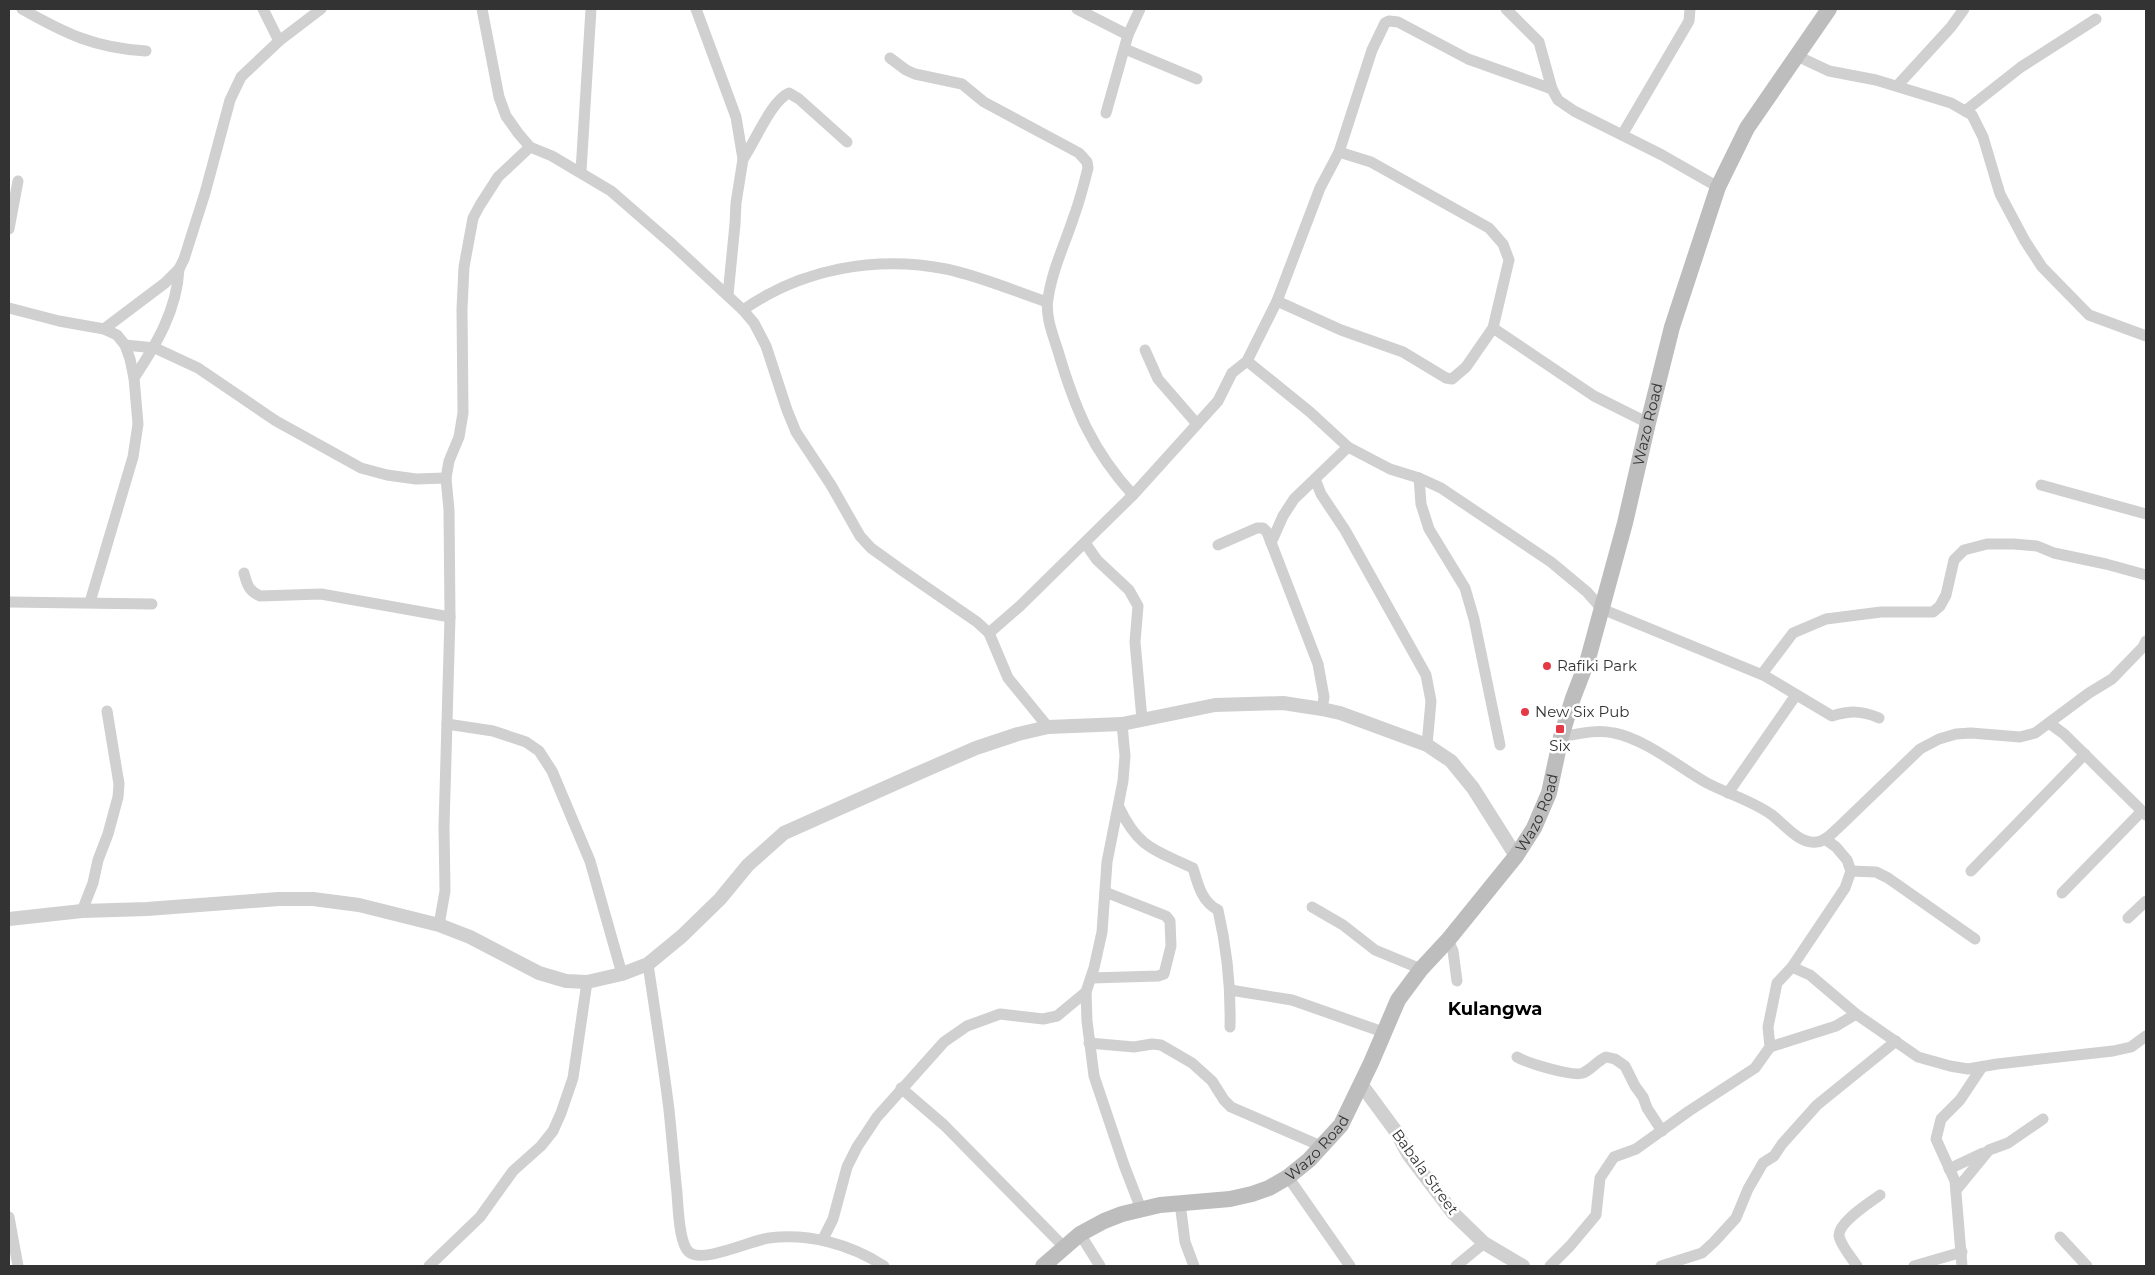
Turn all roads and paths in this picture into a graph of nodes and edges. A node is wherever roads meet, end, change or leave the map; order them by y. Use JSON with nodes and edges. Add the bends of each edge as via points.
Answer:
{"nodes":[{"id":1,"x":22,"y":9,"type":"edge"},
{"id":2,"x":263,"y":9,"type":"edge"},
{"id":3,"x":321,"y":9,"type":"edge"},
{"id":4,"x":482,"y":9,"type":"edge"},
{"id":5,"x":590,"y":9,"type":"edge"},
{"id":6,"x":696,"y":9,"type":"edge"},
{"id":7,"x":1077,"y":9,"type":"edge"},
{"id":8,"x":1140,"y":9,"type":"edge"},
{"id":9,"x":1506,"y":9,"type":"edge"},
{"id":10,"x":1690,"y":9,"type":"edge"},
{"id":11,"x":1829,"y":9,"type":"edge"},
{"id":12,"x":1964,"y":9,"type":"edge"},
{"id":13,"x":2096,"y":19,"type":"dead end"},
{"id":14,"x":1128,"y":35,"type":"junction"},
{"id":15,"x":279,"y":41,"type":"junction"},
{"id":16,"x":1125,"y":49,"type":"junction"},
{"id":17,"x":146,"y":51,"type":"dead end"},
{"id":18,"x":1795,"y":55,"type":"junction"},
{"id":19,"x":890,"y":58,"type":"dead end"},
{"id":20,"x":1197,"y":78,"type":"dead end"},
{"id":21,"x":1897,"y":86,"type":"junction"},
{"id":22,"x":1552,"y":89,"type":"junction"},
{"id":23,"x":1965,"y":111,"type":"junction"},
{"id":24,"x":1106,"y":113,"type":"dead end"},
{"id":25,"x":1622,"y":135,"type":"junction"},
{"id":26,"x":847,"y":142,"type":"dead end"},
{"id":27,"x":530,"y":147,"type":"junction"},
{"id":28,"x":1339,"y":152,"type":"junction"},
{"id":29,"x":743,"y":159,"type":"junction"},
{"id":30,"x":581,"y":171,"type":"junction"},
{"id":31,"x":18,"y":181,"type":"dead end"},
{"id":32,"x":1718,"y":186,"type":"junction"},
{"id":33,"x":11,"y":205,"type":"edge"},
{"id":34,"x":9,"y":229,"type":"edge"},
{"id":35,"x":179,"y":269,"type":"junction"},
{"id":36,"x":728,"y":295,"type":"junction"},
{"id":37,"x":1277,"y":300,"type":"junction"},
{"id":38,"x":1047,"y":302,"type":"junction"},
{"id":39,"x":9,"y":308,"type":"edge"},
{"id":40,"x":742,"y":310,"type":"junction"},
{"id":41,"x":1494,"y":328,"type":"junction"},
{"id":42,"x":104,"y":329,"type":"junction"},
{"id":43,"x":2146,"y":336,"type":"edge"},
{"id":44,"x":125,"y":345,"type":"junction"},
{"id":45,"x":155,"y":348,"type":"junction"},
{"id":46,"x":1145,"y":350,"type":"dead end"},
{"id":47,"x":1247,"y":361,"type":"junction"},
{"id":48,"x":134,"y":378,"type":"junction"},
{"id":49,"x":1648,"y":422,"type":"junction"},
{"id":50,"x":1197,"y":424,"type":"junction"},
{"id":51,"x":1348,"y":447,"type":"junction"},
{"id":52,"x":446,"y":478,"type":"junction"},
{"id":53,"x":1419,"y":478,"type":"junction"},
{"id":54,"x":1315,"y":479,"type":"junction"},
{"id":55,"x":2042,"y":485,"type":"dead end"},
{"id":56,"x":1133,"y":495,"type":"junction"},
{"id":57,"x":2146,"y":514,"type":"edge"},
{"id":58,"x":1085,"y":543,"type":"junction"},
{"id":59,"x":1271,"y":543,"type":"junction"},
{"id":60,"x":1218,"y":545,"type":"dead end"},
{"id":61,"x":244,"y":573,"type":"dead end"},
{"id":62,"x":2146,"y":575,"type":"edge"},
{"id":63,"x":9,"y":602,"type":"edge"},
{"id":64,"x":90,"y":602,"type":"junction"},
{"id":65,"x":152,"y":604,"type":"dead end"},
{"id":66,"x":1602,"y":609,"type":"junction"},
{"id":67,"x":450,"y":617,"type":"junction"},
{"id":68,"x":988,"y":633,"type":"junction"},
{"id":69,"x":2146,"y":641,"type":"edge"},
{"id":70,"x":1762,"y":674,"type":"junction"},
{"id":71,"x":1796,"y":696,"type":"junction"},
{"id":72,"x":1322,"y":709,"type":"junction"},
{"id":73,"x":107,"y":711,"type":"dead end"},
{"id":74,"x":1878,"y":718,"type":"dead end"},
{"id":75,"x":1142,"y":719,"type":"junction"},
{"id":76,"x":2049,"y":723,"type":"junction"},
{"id":77,"x":447,"y":724,"type":"junction"},
{"id":78,"x":1122,"y":724,"type":"junction"},
{"id":79,"x":1048,"y":727,"type":"junction"},
{"id":80,"x":1561,"y":738,"type":"junction"},
{"id":81,"x":1427,"y":745,"type":"junction"},
{"id":82,"x":1500,"y":746,"type":"dead end"},
{"id":83,"x":2085,"y":754,"type":"junction"},
{"id":84,"x":1728,"y":793,"type":"junction"},
{"id":85,"x":1119,"y":807,"type":"junction"},
{"id":86,"x":2144,"y":813,"type":"edge"},
{"id":87,"x":1825,"y":839,"type":"junction"},
{"id":88,"x":1516,"y":856,"type":"junction"},
{"id":89,"x":1850,"y":871,"type":"junction"},
{"id":90,"x":1971,"y":871,"type":"dead end"},
{"id":91,"x":1105,"y":892,"type":"junction"},
{"id":92,"x":2062,"y":893,"type":"dead end"},
{"id":93,"x":2146,"y":901,"type":"edge"},
{"id":94,"x":1312,"y":907,"type":"dead end"},
{"id":95,"x":82,"y":911,"type":"junction"},
{"id":96,"x":2128,"y":918,"type":"dead end"},
{"id":97,"x":9,"y":919,"type":"edge"},
{"id":98,"x":439,"y":925,"type":"junction"},
{"id":99,"x":1975,"y":939,"type":"dead end"},
{"id":100,"x":1448,"y":940,"type":"junction"},
{"id":101,"x":648,"y":964,"type":"junction"},
{"id":102,"x":1792,"y":967,"type":"junction"},
{"id":103,"x":1421,"y":969,"type":"junction"},
{"id":104,"x":622,"y":974,"type":"junction"},
{"id":105,"x":1091,"y":978,"type":"junction"},
{"id":106,"x":1457,"y":981,"type":"dead end"},
{"id":107,"x":588,"y":982,"type":"junction"},
{"id":108,"x":1230,"y":990,"type":"junction"},
{"id":109,"x":1086,"y":992,"type":"junction"},
{"id":110,"x":1856,"y":1014,"type":"junction"},
{"id":111,"x":1230,"y":1027,"type":"dead end"},
{"id":112,"x":1383,"y":1032,"type":"junction"},
{"id":113,"x":2146,"y":1036,"type":"edge"},
{"id":114,"x":1896,"y":1041,"type":"junction"},
{"id":115,"x":1089,"y":1043,"type":"junction"},
{"id":116,"x":1770,"y":1046,"type":"junction"},
{"id":117,"x":1517,"y":1057,"type":"dead end"},
{"id":118,"x":1982,"y":1066,"type":"junction"},
{"id":119,"x":1361,"y":1084,"type":"junction"},
{"id":120,"x":902,"y":1088,"type":"junction"},
{"id":121,"x":2043,"y":1119,"type":"dead end"},
{"id":122,"x":1662,"y":1130,"type":"junction"},
{"id":123,"x":1321,"y":1146,"type":"junction"},
{"id":124,"x":1989,"y":1150,"type":"junction"},
{"id":125,"x":1949,"y":1169,"type":"junction"},
{"id":126,"x":1288,"y":1177,"type":"junction"},
{"id":127,"x":1956,"y":1189,"type":"junction"},
{"id":128,"x":1880,"y":1195,"type":"dead end"},
{"id":129,"x":1180,"y":1203,"type":"junction"},
{"id":130,"x":1141,"y":1208,"type":"junction"},
{"id":131,"x":9,"y":1217,"type":"edge"},
{"id":132,"x":1080,"y":1234,"type":"junction"},
{"id":133,"x":11,"y":1235,"type":"edge"},
{"id":134,"x":2060,"y":1237,"type":"dead end"},
{"id":135,"x":823,"y":1239,"type":"junction"},
{"id":136,"x":1484,"y":1243,"type":"junction"},
{"id":137,"x":1064,"y":1247,"type":"junction"},
{"id":138,"x":1962,"y":1252,"type":"junction"},
{"id":139,"x":18,"y":1266,"type":"edge"},
{"id":140,"x":429,"y":1266,"type":"edge"},
{"id":141,"x":884,"y":1266,"type":"edge"},
{"id":142,"x":1043,"y":1266,"type":"edge"},
{"id":143,"x":1100,"y":1266,"type":"edge"},
{"id":144,"x":1194,"y":1266,"type":"edge"},
{"id":145,"x":1350,"y":1266,"type":"edge"},
{"id":146,"x":1456,"y":1266,"type":"edge"},
{"id":147,"x":1524,"y":1266,"type":"edge"},
{"id":148,"x":1550,"y":1266,"type":"edge"},
{"id":149,"x":1661,"y":1266,"type":"edge"},
{"id":150,"x":1858,"y":1266,"type":"edge"},
{"id":151,"x":1914,"y":1266,"type":"edge"},
{"id":152,"x":1962,"y":1266,"type":"edge"},
{"id":153,"x":2087,"y":1266,"type":"edge"}],
"edges":[{"from":1,"to":17,"type":"street","via":[[94,44]]},
{"from":2,"to":15,"type":"street"},
{"from":3,"to":15,"type":"street"},
{"from":4,"to":27,"type":"street","via":[[499,97],[506,116]]},
{"from":5,"to":30,"type":"street"},
{"from":6,"to":29,"type":"street","via":[[736,117]]},
{"from":7,"to":14,"type":"street"},
{"from":8,"to":14,"type":"street"},
{"from":9,"to":22,"type":"street","via":[[1539,42]]},
{"from":10,"to":25,"type":"street","via":[[1689,21]]},
{"from":11,"to":18,"type":"main road","name":"Wazo Road"},
{"from":12,"to":21,"type":"street"},
{"from":13,"to":23,"type":"street","via":[[2015,71]]},
{"from":14,"to":16,"type":"street"},
{"from":15,"to":35,"type":"street","via":[[241,77],[230,100],[205,194]]},
{"from":16,"to":20,"type":"street"},
{"from":16,"to":24,"type":"street"},
{"from":18,"to":21,"type":"street","via":[[1829,70]]},
{"from":18,"to":32,"type":"main road","name":"Wazo Road","via":[[1747,128]]},
{"from":19,"to":38,"type":"street","via":[[916,74],[962,84],[984,102],[1079,153],[1087,162],[1088,168]]},
{"from":21,"to":23,"type":"street","via":[[1951,103]]},
{"from":22,"to":25,"type":"street","via":[[1558,100],[1574,111]]},
{"from":22,"to":28,"type":"street","via":[[1468,59],[1398,22],[1389,21],[1384,23],[1372,50]]},
{"from":23,"to":43,"type":"street","via":[[1977,122],[2000,194],[2042,267],[2089,315]]},
{"from":25,"to":32,"type":"street"},
{"from":26,"to":29,"type":"street","via":[[789,93],[766,118]]},
{"from":27,"to":30,"type":"street"},
{"from":27,"to":52,"type":"street","via":[[498,177],[473,218],[462,289],[463,413]]},
{"from":28,"to":37,"type":"street","via":[[1320,188]]},
{"from":28,"to":41,"type":"street","via":[[1371,162],[1489,228],[1503,244],[1509,260]]},
{"from":29,"to":36,"type":"street"},
{"from":30,"to":36,"type":"street","via":[[611,191]]},
{"from":31,"to":33,"type":"street"},
{"from":32,"to":49,"type":"main road","name":"Wazo Road","via":[[1672,327]]},
{"from":33,"to":34,"type":"street"},
{"from":35,"to":42,"type":"street"},
{"from":35,"to":45,"type":"street","via":[[176,295]]},
{"from":36,"to":40,"type":"street"},
{"from":37,"to":41,"type":"street","via":[[1341,330],[1403,352],[1452,379],[1466,367]]},
{"from":37,"to":47,"type":"street"},
{"from":38,"to":40,"type":"street","via":[[947,270],[920,265],[890,265],[834,270],[793,281],[764,294]]},
{"from":38,"to":56,"type":"street","via":[[1066,379],[1087,432],[1112,473]]},
{"from":39,"to":42,"type":"street"},
{"from":40,"to":68,"type":"street","via":[[754,323],[766,346],[796,432],[860,536],[871,548]]},
{"from":41,"to":49,"type":"street","via":[[1594,396]]},
{"from":42,"to":44,"type":"street","via":[[117,335]]},
{"from":44,"to":45,"type":"street"},
{"from":44,"to":48,"type":"street"},
{"from":45,"to":48,"type":"street"},
{"from":45,"to":52,"type":"street","via":[[198,368],[276,421],[361,468],[406,478]]},
{"from":46,"to":50,"type":"street","via":[[1158,379]]},
{"from":47,"to":50,"type":"street","via":[[1232,373],[1218,401]]},
{"from":47,"to":51,"type":"street","via":[[1304,406]]},
{"from":48,"to":64,"type":"street","via":[[138,424],[133,457]]},
{"from":49,"to":66,"type":"main road","name":"Wazo Road"},
{"from":50,"to":56,"type":"street"},
{"from":51,"to":53,"type":"street","via":[[1390,469]]},
{"from":51,"to":54,"type":"street"},
{"from":52,"to":67,"type":"street"},
{"from":53,"to":66,"type":"street","via":[[1447,492],[1551,562]]},
{"from":53,"to":82,"type":"street","via":[[1420,504],[1429,529],[1464,588],[1474,619]]},
{"from":54,"to":59,"type":"street","via":[[1294,499]]},
{"from":54,"to":81,"type":"street","via":[[1426,675],[1431,701]]},
{"from":55,"to":57,"type":"street"},
{"from":56,"to":58,"type":"street"},
{"from":58,"to":68,"type":"street"},
{"from":58,"to":75,"type":"street","via":[[1097,560],[1129,590],[1138,606],[1135,642]]},
{"from":59,"to":60,"type":"street","via":[[1263,528],[1257,528]]},
{"from":59,"to":72,"type":"street","via":[[1318,664],[1324,697]]},
{"from":61,"to":67,"type":"street","via":[[247,586],[260,596],[321,594]]},
{"from":62,"to":70,"type":"street","via":[[2037,546],[1987,544],[1964,550],[1954,560],[1946,595],[1933,612],[1889,612],[1826,619],[1793,633]]},
{"from":63,"to":64,"type":"street"},
{"from":64,"to":65,"type":"street"},
{"from":66,"to":70,"type":"street"},
{"from":66,"to":80,"type":"main road","name":"Wazo Road"},
{"from":67,"to":77,"type":"street"},
{"from":68,"to":79,"type":"street","via":[[1008,678]]},
{"from":69,"to":76,"type":"street","via":[[2112,679]]},
{"from":70,"to":71,"type":"street"},
{"from":71,"to":74,"type":"street","via":[[1832,716],[1853,711],[1866,712]]},
{"from":71,"to":84,"type":"street"},
{"from":72,"to":75,"type":"street","via":[[1283,703],[1215,705]]},
{"from":72,"to":81,"type":"street"},
{"from":73,"to":95,"type":"street","via":[[119,784],[118,797]]},
{"from":75,"to":78,"type":"street"},
{"from":76,"to":83,"type":"street"},
{"from":76,"to":87,"type":"street","via":[[2035,733],[2020,737],[1971,733],[1939,739],[1920,749]]},
{"from":77,"to":98,"type":"street","via":[[445,892]]},
{"from":77,"to":104,"type":"street","via":[[493,730],[526,742],[539,751],[552,770],[590,861]]},
{"from":78,"to":79,"type":"street"},
{"from":78,"to":85,"type":"street","via":[[1125,756]]},
{"from":79,"to":101,"type":"street","via":[[976,748],[784,833],[748,865],[720,899],[682,936]]},
{"from":80,"to":84,"type":"street","via":[[1599,731],[1614,733],[1636,741]]},
{"from":80,"to":88,"type":"main road","name":"Wazo Road","via":[[1549,794],[1534,828]]},
{"from":81,"to":88,"type":"street","via":[[1450,761],[1473,788]]},
{"from":83,"to":86,"type":"street"},
{"from":83,"to":90,"type":"street"},
{"from":84,"to":87,"type":"street","via":[[1772,814],[1805,840],[1816,843]]},
{"from":85,"to":91,"type":"street","via":[[1107,862]]},
{"from":85,"to":108,"type":"street","via":[[1127,825],[1145,845],[1193,868],[1208,905],[1218,910],[1226,946]]},
{"from":86,"to":92,"type":"street"},
{"from":87,"to":89,"type":"street","via":[[1848,860]]},
{"from":88,"to":100,"type":"main road","name":"Wazo Road"},
{"from":89,"to":99,"type":"street","via":[[1876,872],[1888,878]]},
{"from":89,"to":102,"type":"street","via":[[1845,888]]},
{"from":91,"to":105,"type":"street","via":[[1102,932]]},
{"from":91,"to":105,"type":"street","via":[[1166,916],[1170,921],[1171,946],[1164,974]]},
{"from":93,"to":96,"type":"street"},
{"from":94,"to":103,"type":"street","via":[[1343,925],[1374,950]]},
{"from":95,"to":97,"type":"street"},
{"from":95,"to":98,"type":"street","via":[[313,899],[359,905]]},
{"from":98,"to":107,"type":"street","via":[[470,937],[539,973],[566,981]]},
{"from":100,"to":103,"type":"main road","name":"Wazo Road"},
{"from":100,"to":106,"type":"street","via":[[1453,951]]},
{"from":101,"to":104,"type":"street"},
{"from":101,"to":135,"type":"street","via":[[684,1246],[696,1256],[767,1238]]},
{"from":102,"to":110,"type":"street","via":[[1810,975]]},
{"from":102,"to":116,"type":"street","via":[[1778,983],[1768,1027]]},
{"from":103,"to":112,"type":"main road","name":"Wazo Road","via":[[1398,1000]]},
{"from":104,"to":107,"type":"street"},
{"from":105,"to":109,"type":"street"},
{"from":107,"to":140,"type":"street","via":[[572,1078],[553,1130],[542,1146],[513,1171],[480,1218]]},
{"from":108,"to":111,"type":"street"},
{"from":108,"to":112,"type":"street","via":[[1292,1000]]},
{"from":109,"to":115,"type":"street"},
{"from":109,"to":120,"type":"street","via":[[1057,1016],[1043,1019],[1000,1014],[967,1026],[944,1042]]},
{"from":110,"to":114,"type":"street"},
{"from":110,"to":116,"type":"street","via":[[1836,1026]]},
{"from":112,"to":119,"type":"main road","name":"Wazo Road"},
{"from":113,"to":118,"type":"street","via":[[2130,1047],[2113,1051]]},
{"from":114,"to":118,"type":"street","via":[[1918,1057],[1968,1069]]},
{"from":114,"to":149,"type":"street","via":[[1817,1105],[1774,1156],[1763,1163],[1736,1218],[1714,1242],[1702,1253]]},
{"from":115,"to":123,"type":"street","via":[[1123,1047],[1161,1045],[1192,1063],[1212,1081],[1231,1107]]},
{"from":115,"to":130,"type":"street","via":[[1094,1076]]},
{"from":116,"to":122,"type":"street","via":[[1755,1068]]},
{"from":117,"to":122,"type":"street","via":[[1577,1075],[1606,1057],[1622,1062]]},
{"from":118,"to":125,"type":"street","via":[[1964,1096],[1941,1119],[1936,1133],[1937,1145]]},
{"from":119,"to":123,"type":"main road","name":"Wazo Road","via":[[1341,1125]]},
{"from":119,"to":136,"type":"street","name":"Babala Street","via":[[1429,1182],[1453,1213]]},
{"from":120,"to":135,"type":"street","via":[[857,1147]]},
{"from":120,"to":137,"type":"street","via":[[944,1125]]},
{"from":121,"to":124,"type":"street","via":[[2008,1143]]},
{"from":122,"to":148,"type":"street","via":[[1636,1149],[1614,1157],[1608,1164],[1600,1178],[1596,1215]]},
{"from":123,"to":126,"type":"main road","name":"Wazo Road"},
{"from":124,"to":125,"type":"street"},
{"from":124,"to":127,"type":"street"},
{"from":125,"to":127,"type":"street"},
{"from":126,"to":129,"type":"main road","name":"Wazo Road","via":[[1252,1194]]},
{"from":126,"to":145,"type":"street"},
{"from":127,"to":138,"type":"street"},
{"from":128,"to":150,"type":"street","via":[[1840,1229],[1842,1241]]},
{"from":129,"to":130,"type":"main road","name":"Wazo Road"},
{"from":129,"to":144,"type":"street","via":[[1185,1242]]},
{"from":130,"to":132,"type":"main road","name":"Wazo Road","via":[[1104,1221]]},
{"from":131,"to":133,"type":"street"},
{"from":132,"to":137,"type":"main road","name":"Wazo Road"},
{"from":132,"to":143,"type":"street"},
{"from":133,"to":139,"type":"street"},
{"from":134,"to":153,"type":"street"},
{"from":135,"to":141,"type":"street","via":[[850,1248]]},
{"from":136,"to":146,"type":"street"},
{"from":136,"to":147,"type":"street","name":"Babala Street"},
{"from":137,"to":142,"type":"main road","name":"Wazo Road"},
{"from":138,"to":151,"type":"street"},
{"from":138,"to":152,"type":"street"}]}
